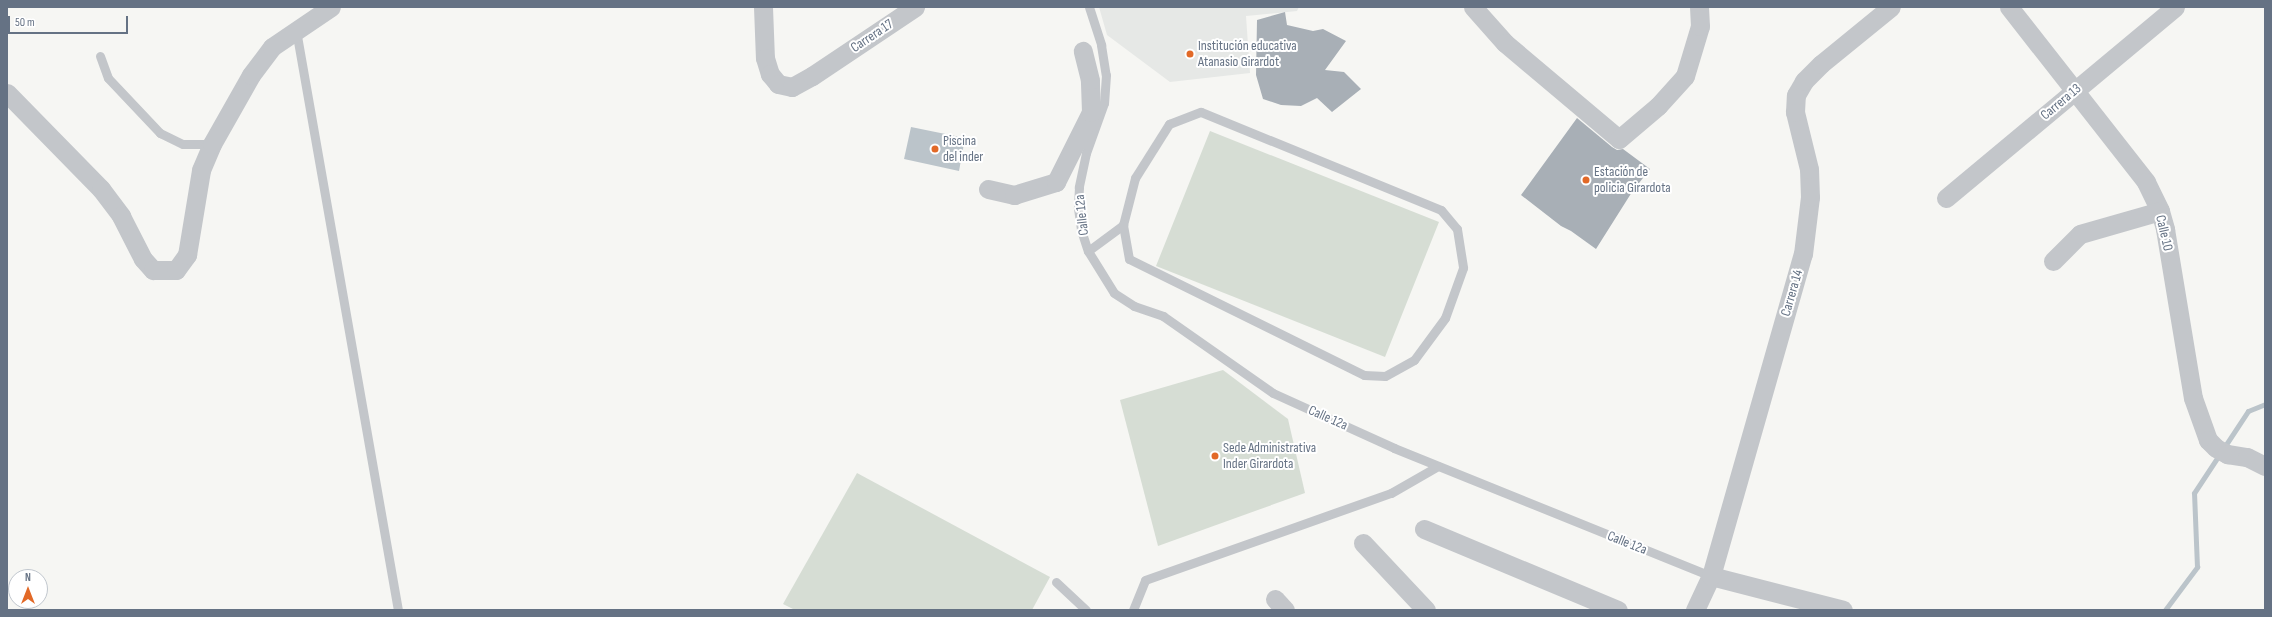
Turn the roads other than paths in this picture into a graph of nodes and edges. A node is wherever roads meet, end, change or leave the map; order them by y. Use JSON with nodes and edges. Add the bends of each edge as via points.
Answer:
{"nodes":[{"id":1,"x":331,"y":7,"type":"edge"},
{"id":2,"x":763,"y":7,"type":"edge"},
{"id":3,"x":915,"y":7,"type":"edge"},
{"id":4,"x":1089,"y":7,"type":"edge"},
{"id":5,"x":1473,"y":7,"type":"edge"},
{"id":6,"x":1699,"y":7,"type":"edge"},
{"id":7,"x":1891,"y":7,"type":"edge"},
{"id":8,"x":2009,"y":7,"type":"edge"},
{"id":9,"x":2175,"y":7,"type":"edge"},
{"id":10,"x":296,"y":30,"type":"junction"},
{"id":11,"x":1087,"y":50,"type":"junction"},
{"id":12,"x":100,"y":56,"type":"dead end"},
{"id":13,"x":2076,"y":90,"type":"junction"},
{"id":14,"x":7,"y":94,"type":"edge"},
{"id":15,"x":212,"y":144,"type":"junction"},
{"id":16,"x":988,"y":188,"type":"dead end"},
{"id":17,"x":1946,"y":198,"type":"dead end"},
{"id":18,"x":2160,"y":211,"type":"junction"},
{"id":19,"x":1123,"y":225,"type":"junction"},
{"id":20,"x":1088,"y":251,"type":"junction"},
{"id":21,"x":2053,"y":261,"type":"dead end"},
{"id":22,"x":1438,"y":466,"type":"junction"},
{"id":23,"x":2265,"y":466,"type":"edge"},
{"id":24,"x":1424,"y":529,"type":"dead end"},
{"id":25,"x":1363,"y":543,"type":"dead end"},
{"id":26,"x":1711,"y":576,"type":"junction"},
{"id":27,"x":1056,"y":582,"type":"dead end"},
{"id":28,"x":398,"y":610,"type":"edge"},
{"id":29,"x":1086,"y":610,"type":"edge"},
{"id":30,"x":1133,"y":610,"type":"edge"},
{"id":31,"x":1426,"y":610,"type":"edge"},
{"id":32,"x":1618,"y":610,"type":"edge"},
{"id":33,"x":1696,"y":610,"type":"edge"},
{"id":34,"x":1843,"y":610,"type":"edge"}],
"edges":[{"from":1,"to":10,"type":"street"},
{"from":2,"to":3,"type":"street","name":"Carrera 17","via":[[765,58],[770,74],[778,84],[792,87],[828,66]]},
{"from":4,"to":11,"type":"lane","name":"Calle 12a"},
{"from":5,"to":6,"type":"street","via":[[1505,43],[1619,139],[1658,106],[1685,76],[1700,26]]},
{"from":7,"to":26,"type":"street","name":"Carrera 14","via":[[1821,64],[1804,81],[1796,95],[1795,112],[1809,169],[1810,197],[1806,240]]},
{"from":8,"to":13,"type":"street","name":"Calle 10"},
{"from":9,"to":13,"type":"street","name":"Carrera 13"},
{"from":10,"to":15,"type":"street","via":[[267,52]]},
{"from":10,"to":28,"type":"lane"},
{"from":11,"to":16,"type":"street","via":[[1091,112],[1056,182],[1014,195]]},
{"from":11,"to":20,"type":"lane","name":"Calle 12a","via":[[1106,74],[1104,103],[1086,153],[1079,187],[1081,230]]},
{"from":12,"to":15,"type":"lane","via":[[108,78],[160,133],[183,144]]},
{"from":13,"to":17,"type":"street","name":"Carrera 13"},
{"from":13,"to":18,"type":"street","name":"Calle 10","via":[[2146,182]]},
{"from":14,"to":15,"type":"street","via":[[101,189],[121,216],[143,260],[153,270],[176,270],[187,255],[201,170]]},
{"from":18,"to":21,"type":"street","via":[[2080,234]]},
{"from":18,"to":23,"type":"street","name":"Calle 10","via":[[2193,398],[2208,440],[2226,454],[2247,457]]},
{"from":19,"to":19,"type":"lane","via":[[1135,178],[1169,124],[1201,112],[1441,210],[1457,230],[1463,268],[1446,318],[1414,360],[1385,376],[1364,375],[1129,259]]},
{"from":19,"to":20,"type":"lane"},
{"from":20,"to":22,"type":"lane","name":"Calle 12a","via":[[1114,294],[1134,306],[1163,316],[1274,393]]},
{"from":22,"to":26,"type":"lane","name":"Calle 12a"},
{"from":22,"to":30,"type":"lane","via":[[1391,493],[1145,580]]},
{"from":24,"to":32,"type":"street"},
{"from":25,"to":31,"type":"street"},
{"from":26,"to":33,"type":"street","name":"Carrera 14"},
{"from":26,"to":34,"type":"street","name":"Calle 12a"},
{"from":27,"to":29,"type":"lane"}]}
